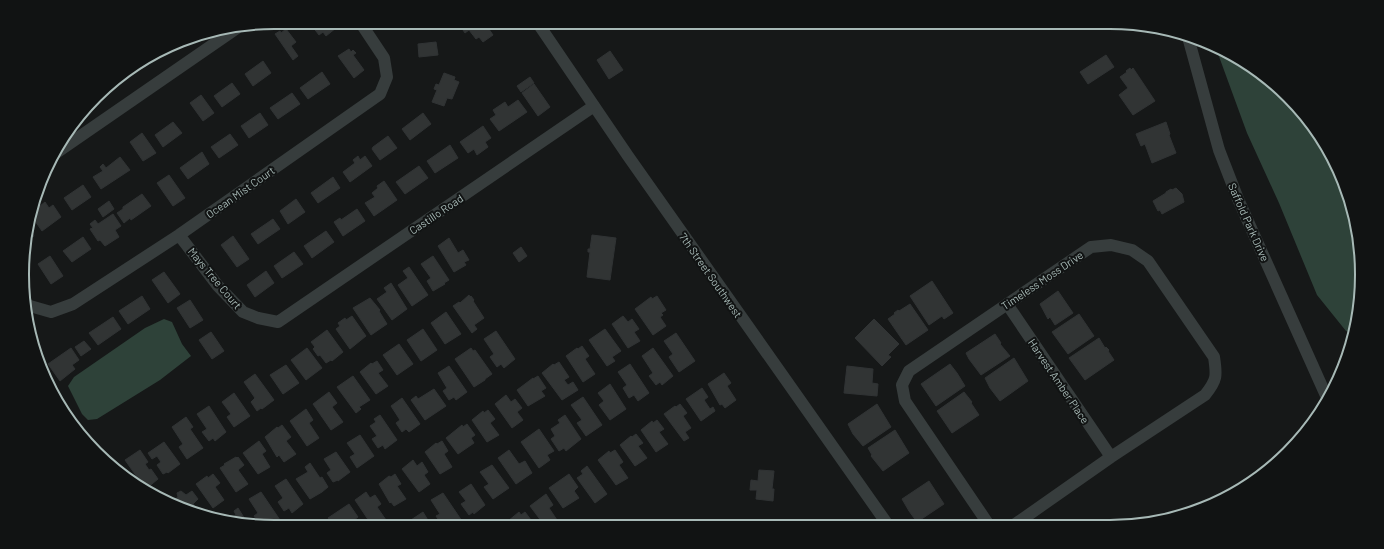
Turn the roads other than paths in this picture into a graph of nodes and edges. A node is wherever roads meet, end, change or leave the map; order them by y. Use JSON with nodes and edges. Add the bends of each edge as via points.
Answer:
{"nodes":[{"id":1,"x":365,"y":29,"type":"edge"},
{"id":2,"x":542,"y":29,"type":"edge"},
{"id":3,"x":229,"y":34,"type":"edge"},
{"id":4,"x":1190,"y":43,"type":"edge"},
{"id":5,"x":594,"y":106,"type":"junction"},
{"id":6,"x":65,"y":147,"type":"edge"},
{"id":7,"x":179,"y":235,"type":"junction"},
{"id":8,"x":1007,"y":304,"type":"junction"},
{"id":9,"x":31,"y":306,"type":"edge"},
{"id":10,"x":278,"y":322,"type":"joint"},
{"id":11,"x":1325,"y":392,"type":"edge"},
{"id":12,"x":1111,"y":457,"type":"junction"},
{"id":13,"x":884,"y":520,"type":"edge"},
{"id":14,"x":986,"y":520,"type":"edge"},
{"id":15,"x":1021,"y":520,"type":"edge"}],
"edges":[{"from":1,"to":7,"type":"street","name":"Ocean Mist Court","via":[[384,58],[386,77],[380,94]]},
{"from":2,"to":5,"type":"street","name":"7th Street Southwest"},
{"from":3,"to":6,"type":"street"},
{"from":4,"to":11,"type":"street","name":"Saffold Park Drive","via":[[1219,150],[1235,192]]},
{"from":5,"to":10,"type":"street","name":"Castillo Road"},
{"from":5,"to":13,"type":"street","name":"7th Street Southwest"},
{"from":7,"to":9,"type":"street","name":"Ocean Mist Court","via":[[73,304],[51,312]]},
{"from":7,"to":10,"type":"street","name":"Mays Tree Court","via":[[218,286],[243,312]]},
{"from":8,"to":12,"type":"street","name":"Harvest Amber Place"},
{"from":8,"to":12,"type":"street","name":"Timeless Moss Drive","via":[[1091,247],[1111,245],[1132,250],[1148,261],[1214,357],[1214,384],[1204,396]]},
{"from":8,"to":14,"type":"street","name":"Timeless Moss Drive","via":[[909,371],[902,385],[905,400]]},
{"from":12,"to":15,"type":"street","name":"Timeless Moss Drive"}]}
